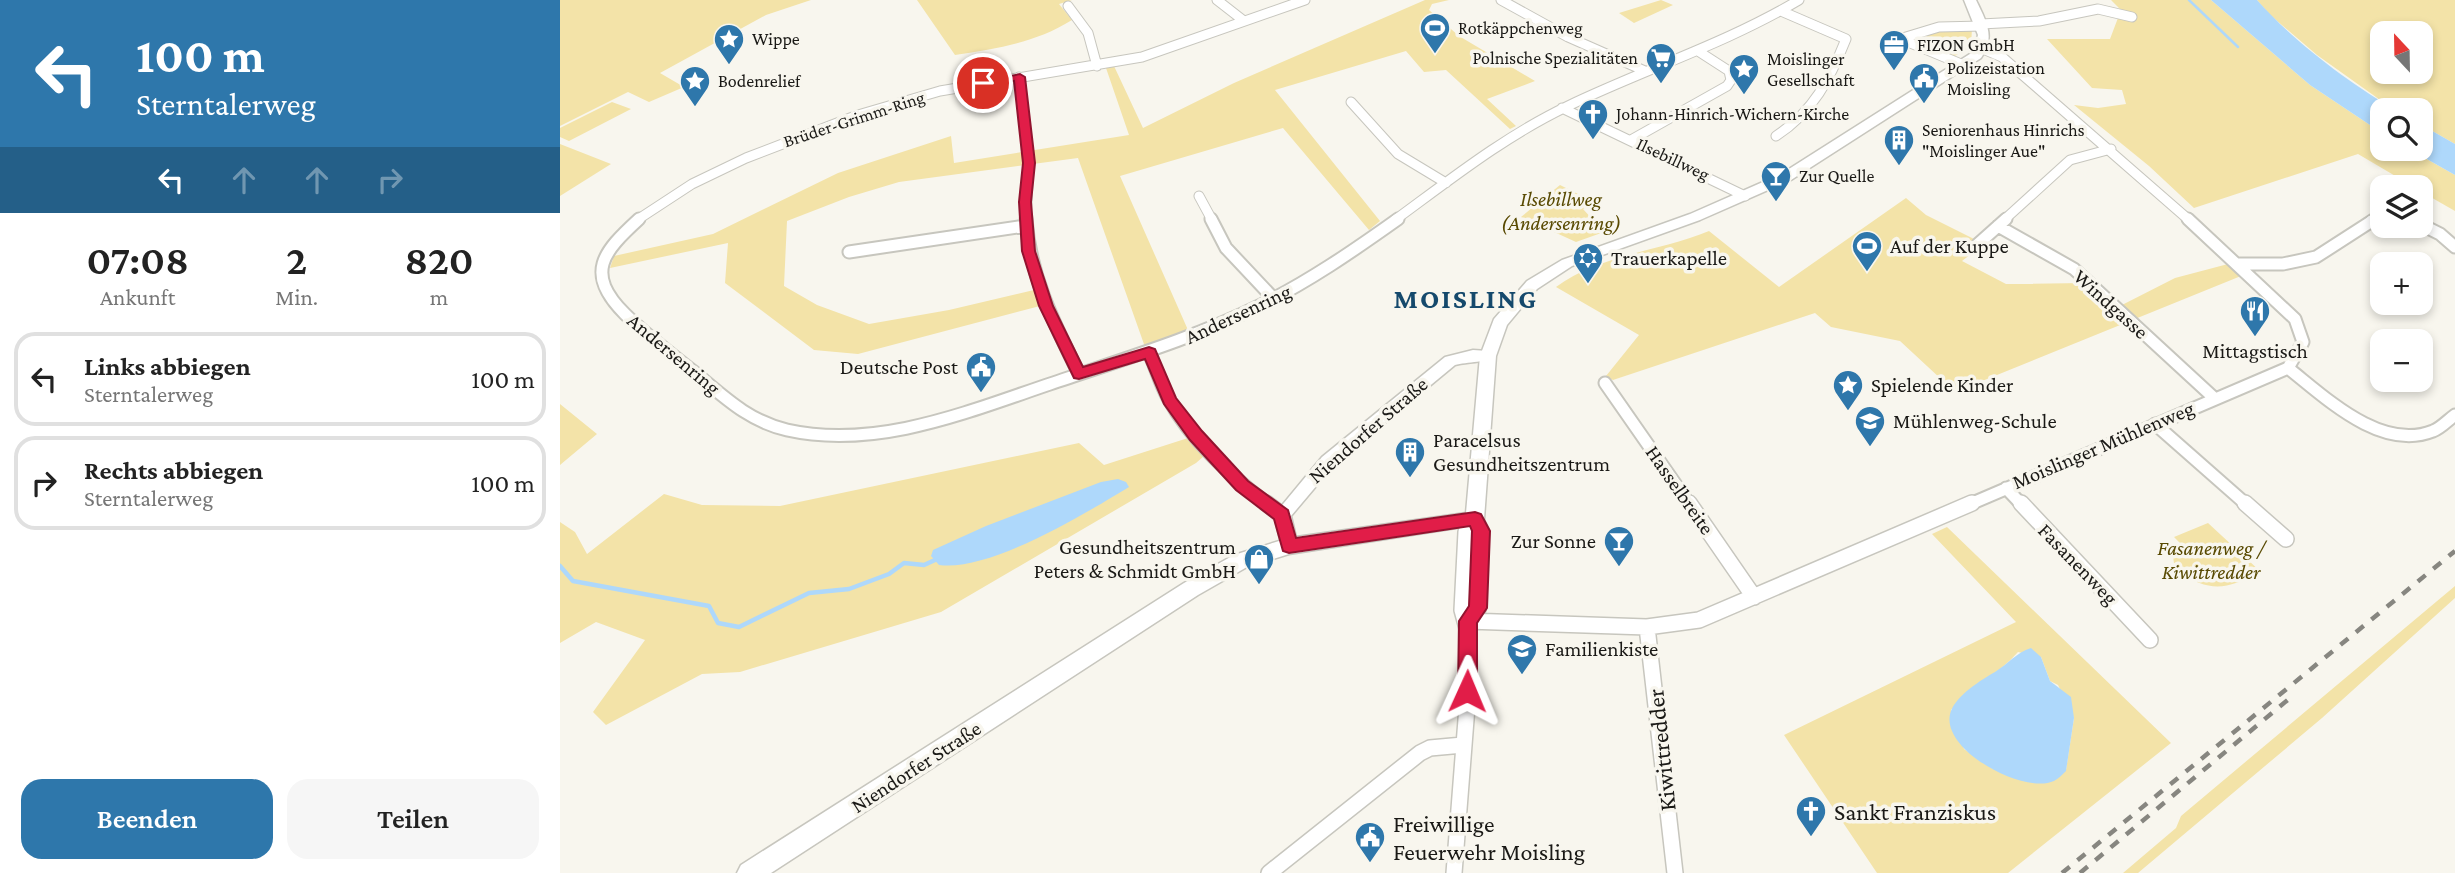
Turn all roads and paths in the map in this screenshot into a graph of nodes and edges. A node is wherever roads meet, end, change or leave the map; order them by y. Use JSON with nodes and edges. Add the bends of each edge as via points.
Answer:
{"nodes":[{"id":1,"x":1217,"y":0,"type":"edge"},
{"id":2,"x":1305,"y":0,"type":"edge"},
{"id":3,"x":1501,"y":0,"type":"edge"},
{"id":4,"x":1799,"y":0,"type":"edge"},
{"id":5,"x":1970,"y":0,"type":"edge"},
{"id":6,"x":1068,"y":6,"type":"dead end"},
{"id":7,"x":1781,"y":11,"type":"junction"},
{"id":8,"x":2132,"y":17,"type":"dead end"},
{"id":9,"x":1244,"y":20,"type":"junction"},
{"id":10,"x":1981,"y":25,"type":"junction"},
{"id":11,"x":1983,"y":49,"type":"junction"},
{"id":12,"x":1698,"y":51,"type":"junction"},
{"id":13,"x":1961,"y":64,"type":"junction"},
{"id":14,"x":1097,"y":66,"type":"junction"},
{"id":15,"x":1646,"y":71,"type":"junction"},
{"id":16,"x":1020,"y":77,"type":"junction"},
{"id":17,"x":1351,"y":102,"type":"dead end"},
{"id":18,"x":1562,"y":108,"type":"junction"},
{"id":19,"x":1776,"y":136,"type":"dead end"},
{"id":20,"x":1632,"y":139,"type":"junction"},
{"id":21,"x":2111,"y":149,"type":"junction"},
{"id":22,"x":1446,"y":183,"type":"junction"},
{"id":23,"x":1745,"y":196,"type":"junction"},
{"id":24,"x":1199,"y":197,"type":"dead end"},
{"id":25,"x":2370,"y":220,"type":"edge"},
{"id":26,"x":1025,"y":226,"type":"junction"},
{"id":27,"x":1998,"y":226,"type":"junction"},
{"id":28,"x":2433,"y":230,"type":"edge"},
{"id":29,"x":1979,"y":244,"type":"dead end"},
{"id":30,"x":2455,"y":247,"type":"edge"},
{"id":31,"x":849,"y":252,"type":"dead end"},
{"id":32,"x":2238,"y":264,"type":"junction"},
{"id":33,"x":601,"y":266,"type":"joint"},
{"id":34,"x":1274,"y":299,"type":"junction"},
{"id":35,"x":1149,"y":353,"type":"junction"},
{"id":36,"x":1488,"y":356,"type":"junction"},
{"id":37,"x":2288,"y":368,"type":"junction"},
{"id":38,"x":1079,"y":374,"type":"junction"},
{"id":39,"x":1605,"y":383,"type":"dead end"},
{"id":40,"x":2213,"y":397,"type":"junction"},
{"id":41,"x":2455,"y":415,"type":"edge"},
{"id":42,"x":2155,"y":424,"type":"junction"},
{"id":43,"x":2006,"y":488,"type":"junction"},
{"id":44,"x":1282,"y":515,"type":"junction"},
{"id":45,"x":1475,"y":519,"type":"junction"},
{"id":46,"x":2286,"y":539,"type":"dead end"},
{"id":47,"x":1289,"y":546,"type":"junction"},
{"id":48,"x":1755,"y":597,"type":"junction"},
{"id":49,"x":1468,"y":621,"type":"junction"},
{"id":50,"x":1647,"y":627,"type":"junction"},
{"id":51,"x":2150,"y":640,"type":"dead end"},
{"id":52,"x":1463,"y":745,"type":"junction"},
{"id":53,"x":750,"y":873,"type":"edge"},
{"id":54,"x":1269,"y":873,"type":"edge"},
{"id":55,"x":1454,"y":873,"type":"edge"},
{"id":56,"x":1675,"y":873,"type":"edge"}],
"edges":[{"from":1,"to":9,"type":"street"},
{"from":2,"to":9,"type":"street","name":"Brüder-Grimm-Ring"},
{"from":3,"to":15,"type":"street","via":[[1568,37]]},
{"from":4,"to":7,"type":"street","name":"Andersenring"},
{"from":5,"to":10,"type":"main road"},
{"from":6,"to":14,"type":"street","via":[[1093,43]]},
{"from":7,"to":12,"type":"street","name":"Andersenring"},
{"from":7,"to":19,"type":"street","via":[[1846,39],[1823,94],[1796,124]]},
{"from":8,"to":10,"type":"street","via":[[2088,8],[2050,20]]},
{"from":9,"to":14,"type":"street","name":"Brüder-Grimm-Ring","via":[[1153,54]]},
{"from":10,"to":11,"type":"main road"},
{"from":10,"to":13,"type":"street","via":[[1938,27],[1906,37],[1908,42]]},
{"from":11,"to":13,"type":"main road"},
{"from":11,"to":21,"type":"street","via":[[2002,57]]},
{"from":12,"to":15,"type":"street","name":"Andersenring"},
{"from":12,"to":20,"type":"street","via":[[1728,71],[1731,79],[1727,86]]},
{"from":13,"to":23,"type":"main road","via":[[1810,162]]},
{"from":14,"to":16,"type":"street","name":"Brüder-Grimm-Ring"},
{"from":15,"to":18,"type":"street","name":"Andersenring"},
{"from":16,"to":26,"type":"street","via":[[1029,163]]},
{"from":16,"to":33,"type":"street","name":"Brüder-Grimm-Ring","via":[[919,97],[826,125],[762,151],[642,214],[612,242]]},
{"from":17,"to":22,"type":"street","via":[[1398,154]]},
{"from":18,"to":20,"type":"street","name":"Ilsebillweg"},
{"from":18,"to":22,"type":"street","name":"Andersenring","via":[[1506,140]]},
{"from":20,"to":23,"type":"street","name":"Ilsebillweg"},
{"from":21,"to":27,"type":"street","via":[[2070,160]]},
{"from":21,"to":32,"type":"street"},
{"from":22,"to":34,"type":"street","name":"Andersenring","via":[[1379,234]]},
{"from":23,"to":36,"type":"main road","via":[[1554,270],[1513,305],[1500,323]]},
{"from":24,"to":34,"type":"street","via":[[1233,257]]},
{"from":25,"to":32,"type":"street","via":[[2311,258]]},
{"from":26,"to":31,"type":"street"},
{"from":26,"to":38,"type":"street","via":[[1039,288]]},
{"from":27,"to":29,"type":"street"},
{"from":27,"to":40,"type":"street","name":"Windgasse","via":[[2074,269]]},
{"from":28,"to":30,"type":"street"},
{"from":32,"to":37,"type":"street","via":[[2302,330],[2301,355]]},
{"from":33,"to":38,"type":"street","name":"Andersenring","via":[[603,289],[613,301],[685,365],[757,421],[798,431],[856,435],[900,429]]},
{"from":34,"to":35,"type":"street","name":"Andersenring"},
{"from":35,"to":38,"type":"street","name":"Andersenring"},
{"from":35,"to":44,"type":"street","via":[[1169,400],[1196,436],[1242,485]]},
{"from":36,"to":44,"type":"street","name":"Niendorfer Straße","via":[[1456,358],[1430,376],[1328,461]]},
{"from":36,"to":45,"type":"main road"},
{"from":37,"to":40,"type":"street","name":"Moislinger Mühlenweg"},
{"from":37,"to":41,"type":"street","via":[[2356,419],[2387,432],[2431,432]]},
{"from":39,"to":48,"type":"street","name":"Hasselbreite"},
{"from":40,"to":42,"type":"street","name":"Moislinger Mühlenweg"},
{"from":42,"to":43,"type":"street","name":"Moislinger Mühlenweg"},
{"from":42,"to":46,"type":"street"},
{"from":43,"to":48,"type":"street","name":"Moislinger Mühlenweg"},
{"from":43,"to":51,"type":"street","name":"Fasanenweg"},
{"from":44,"to":47,"type":"street"},
{"from":45,"to":47,"type":"main road","name":"Niendorfer Straße"},
{"from":45,"to":49,"type":"street","via":[[1481,531],[1478,608]]},
{"from":47,"to":53,"type":"main road","name":"Niendorfer Straße","via":[[1241,561],[1191,589]]},
{"from":48,"to":50,"type":"street","name":"Moislinger Mühlenweg","via":[[1699,620]]},
{"from":49,"to":50,"type":"street","name":"Moislinger Mühlenweg"},
{"from":49,"to":52,"type":"street"},
{"from":50,"to":56,"type":"street","name":"Kiwittredder"},
{"from":52,"to":54,"type":"street","via":[[1420,753]]},
{"from":52,"to":55,"type":"street"}]}
